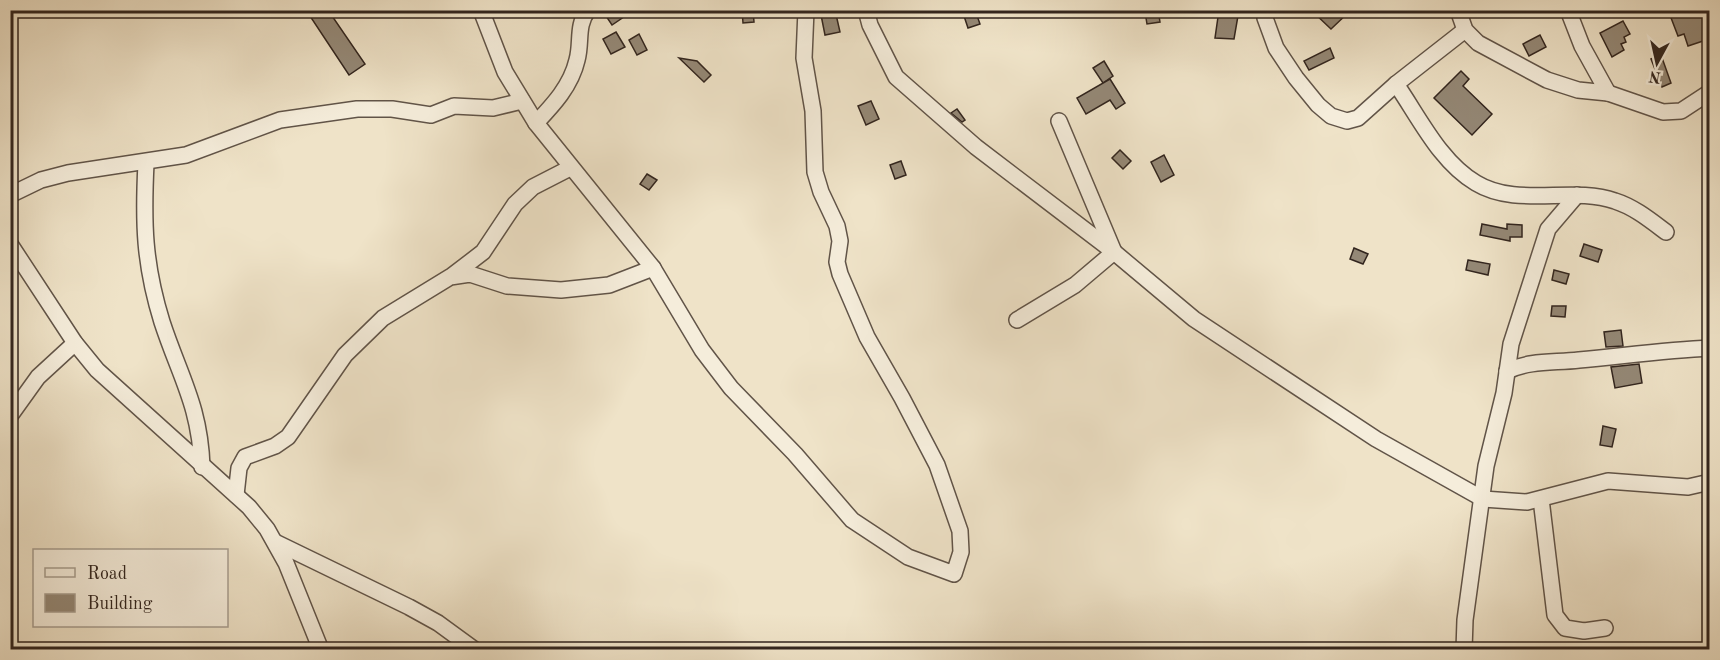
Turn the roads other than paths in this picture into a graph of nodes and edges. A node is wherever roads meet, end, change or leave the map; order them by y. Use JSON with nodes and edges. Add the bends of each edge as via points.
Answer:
{"nodes":[{"id":1,"x":481,"y":10,"type":"edge"},
{"id":2,"x":588,"y":10,"type":"edge"},
{"id":3,"x":806,"y":10,"type":"edge"},
{"id":4,"x":866,"y":10,"type":"edge"},
{"id":5,"x":1266,"y":10,"type":"edge"},
{"id":6,"x":1458,"y":10,"type":"edge"},
{"id":7,"x":1568,"y":10,"type":"edge"},
{"id":8,"x":1465,"y":30,"type":"junction"},
{"id":9,"x":1396,"y":84,"type":"junction"},
{"id":10,"x":1710,"y":92,"type":"edge"},
{"id":11,"x":1608,"y":93,"type":"junction"},
{"id":12,"x":522,"y":101,"type":"junction"},
{"id":13,"x":1059,"y":121,"type":"dead end"},
{"id":14,"x":536,"y":123,"type":"junction"},
{"id":15,"x":146,"y":163,"type":"junction"},
{"id":16,"x":570,"y":168,"type":"junction"},
{"id":17,"x":10,"y":195,"type":"edge"},
{"id":18,"x":1577,"y":195,"type":"junction"},
{"id":19,"x":1666,"y":232,"type":"dead end"},
{"id":20,"x":10,"y":244,"type":"edge"},
{"id":21,"x":1114,"y":252,"type":"junction"},
{"id":22,"x":653,"y":268,"type":"junction"},
{"id":23,"x":450,"y":277,"type":"junction"},
{"id":24,"x":1017,"y":320,"type":"dead end"},
{"id":25,"x":75,"y":343,"type":"junction"},
{"id":26,"x":1710,"y":348,"type":"edge"},
{"id":27,"x":1507,"y":371,"type":"junction"},
{"id":28,"x":10,"y":416,"type":"edge"},
{"id":29,"x":202,"y":466,"type":"junction"},
{"id":30,"x":1710,"y":483,"type":"edge"},
{"id":31,"x":236,"y":495,"type":"junction"},
{"id":32,"x":1483,"y":499,"type":"junction"},
{"id":33,"x":1541,"y":499,"type":"junction"},
{"id":34,"x":275,"y":542,"type":"junction"},
{"id":35,"x":1605,"y":628,"type":"dead end"},
{"id":36,"x":321,"y":650,"type":"edge"},
{"id":37,"x":475,"y":650,"type":"edge"},
{"id":38,"x":1464,"y":650,"type":"edge"}],
"edges":[{"from":1,"to":12,"type":"street","via":[[505,72]]},
{"from":2,"to":14,"type":"street","via":[[581,20],[573,74]]},
{"from":3,"to":22,"type":"street","via":[[804,58],[813,111],[815,172],[837,226],[840,274],[867,337],[937,465],[960,531],[961,552],[954,573],[908,557],[852,520],[731,387],[702,350]]},
{"from":4,"to":21,"type":"street","via":[[896,77],[993,160]]},
{"from":5,"to":9,"type":"street","via":[[1265,18],[1276,48],[1331,116],[1347,121],[1358,118]]},
{"from":6,"to":8,"type":"street"},
{"from":7,"to":11,"type":"street","via":[[1582,46]]},
{"from":8,"to":9,"type":"street"},
{"from":8,"to":11,"type":"street","via":[[1478,43],[1546,80],[1578,90]]},
{"from":9,"to":18,"type":"street","via":[[1451,163],[1477,184],[1522,197]]},
{"from":10,"to":11,"type":"street","via":[[1681,111],[1663,111]]},
{"from":12,"to":14,"type":"street"},
{"from":12,"to":15,"type":"street","via":[[493,108],[454,106],[430,115],[357,109],[313,114],[280,120],[186,155]]},
{"from":13,"to":21,"type":"street"},
{"from":14,"to":16,"type":"street"},
{"from":15,"to":17,"type":"street","via":[[68,173],[41,180]]},
{"from":15,"to":29,"type":"street","via":[[144,248],[162,322],[193,401]]},
{"from":16,"to":22,"type":"street"},
{"from":16,"to":23,"type":"street","via":[[533,187],[515,204],[483,252]]},
{"from":18,"to":19,"type":"street","via":[[1615,201],[1644,215]]},
{"from":18,"to":27,"type":"street","via":[[1548,229],[1517,321]]},
{"from":20,"to":25,"type":"street"},
{"from":21,"to":24,"type":"street","via":[[1075,285]]},
{"from":21,"to":32,"type":"street","via":[[1194,319],[1266,369],[1376,439]]},
{"from":22,"to":23,"type":"street","via":[[609,285],[561,290],[507,286],[470,274]]},
{"from":23,"to":31,"type":"street","via":[[383,318],[364,335],[320,388],[288,437],[244,458]]},
{"from":25,"to":28,"type":"street","via":[[39,377]]},
{"from":25,"to":29,"type":"street","via":[[97,370]]},
{"from":26,"to":27,"type":"street","via":[[1554,363],[1534,361]]},
{"from":27,"to":32,"type":"street","via":[[1486,466]]},
{"from":29,"to":31,"type":"street"},
{"from":30,"to":33,"type":"street","via":[[1688,487],[1608,481]]},
{"from":31,"to":34,"type":"street"},
{"from":32,"to":33,"type":"street"},
{"from":32,"to":38,"type":"street"},
{"from":33,"to":35,"type":"street","via":[[1555,615],[1565,628]]},
{"from":34,"to":36,"type":"street"},
{"from":34,"to":37,"type":"street","via":[[409,607]]}]}
